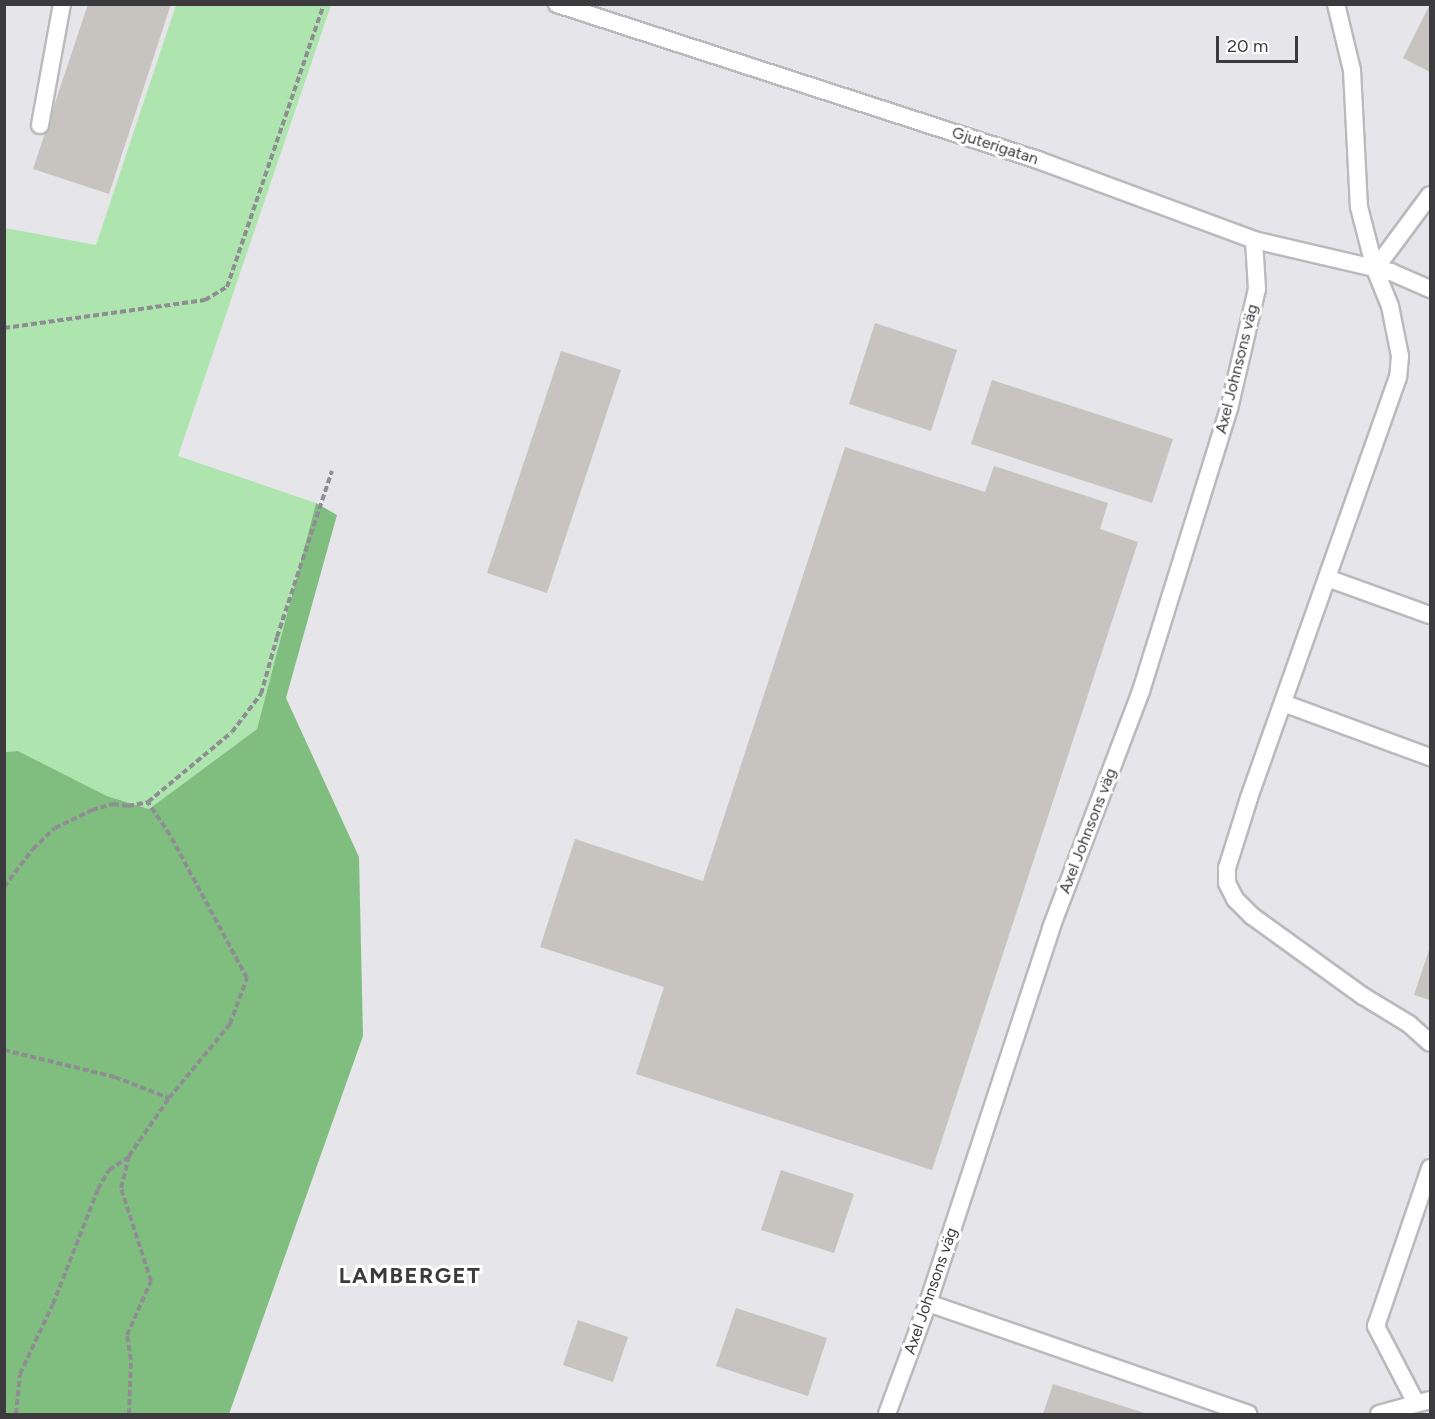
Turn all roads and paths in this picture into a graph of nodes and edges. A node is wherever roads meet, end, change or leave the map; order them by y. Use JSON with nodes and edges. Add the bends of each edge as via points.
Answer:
{"nodes":[{"id":1,"x":62,"y":4,"type":"edge"},
{"id":2,"x":324,"y":4,"type":"edge"},
{"id":3,"x":557,"y":4,"type":"edge"},
{"id":4,"x":1336,"y":4,"type":"edge"},
{"id":5,"x":40,"y":125,"type":"dead end"},
{"id":6,"x":1431,"y":195,"type":"edge"},
{"id":7,"x":1254,"y":240,"type":"junction"},
{"id":8,"x":1375,"y":269,"type":"junction"},
{"id":9,"x":1431,"y":289,"type":"edge"},
{"id":10,"x":4,"y":328,"type":"edge"},
{"id":11,"x":332,"y":471,"type":"dead end"},
{"id":12,"x":1328,"y":578,"type":"junction"},
{"id":13,"x":1431,"y":615,"type":"edge"},
{"id":14,"x":1282,"y":703,"type":"junction"},
{"id":15,"x":1431,"y":757,"type":"edge"},
{"id":16,"x":148,"y":802,"type":"junction"},
{"id":17,"x":4,"y":887,"type":"edge"},
{"id":18,"x":1431,"y":1042,"type":"edge"},
{"id":19,"x":4,"y":1050,"type":"edge"},
{"id":20,"x":170,"y":1098,"type":"junction"},
{"id":21,"x":129,"y":1156,"type":"junction"},
{"id":22,"x":1431,"y":1168,"type":"edge"},
{"id":23,"x":928,"y":1303,"type":"junction"},
{"id":24,"x":1423,"y":1401,"type":"edge"},
{"id":25,"x":16,"y":1414,"type":"edge"},
{"id":26,"x":129,"y":1414,"type":"edge"},
{"id":27,"x":887,"y":1414,"type":"edge"},
{"id":28,"x":1248,"y":1414,"type":"edge"},
{"id":29,"x":1379,"y":1414,"type":"edge"}],
"edges":[{"from":1,"to":5,"type":"lane"},
{"from":2,"to":10,"type":"path","via":[[227,287],[205,300]]},
{"from":3,"to":7,"type":"lane","name":"Gjuterigatan","via":[[1038,160]]},
{"from":4,"to":8,"type":"lane","via":[[1352,70],[1359,207]]},
{"from":6,"to":8,"type":"lane"},
{"from":7,"to":8,"type":"lane","name":"Gjuterigatan"},
{"from":7,"to":23,"type":"lane","name":"Axel Johnsons väg","via":[[1257,289],[1229,409],[1141,691],[1051,928]]},
{"from":8,"to":9,"type":"lane","name":"Gjuterigatan"},
{"from":8,"to":12,"type":"lane","via":[[1396,329],[1398,377]]},
{"from":11,"to":16,"type":"path","via":[[261,694],[232,732]]},
{"from":12,"to":13,"type":"lane"},
{"from":12,"to":14,"type":"lane"},
{"from":14,"to":15,"type":"lane"},
{"from":14,"to":18,"type":"lane","via":[[1227,868],[1227,883],[1235,899],[1252,916]]},
{"from":16,"to":17,"type":"path","via":[[113,804],[55,828]]},
{"from":16,"to":20,"type":"path","via":[[171,835],[247,978],[230,1024]]},
{"from":19,"to":20,"type":"path","via":[[116,1077]]},
{"from":20,"to":21,"type":"path"},
{"from":21,"to":25,"type":"path","via":[[109,1170],[98,1189],[53,1304],[20,1374]]},
{"from":21,"to":26,"type":"path","via":[[121,1188],[151,1281],[128,1335]]},
{"from":22,"to":24,"type":"lane","via":[[1376,1326]]},
{"from":23,"to":27,"type":"lane","name":"Axel Johnsons väg"},
{"from":23,"to":28,"type":"lane"},
{"from":24,"to":29,"type":"lane"}]}
